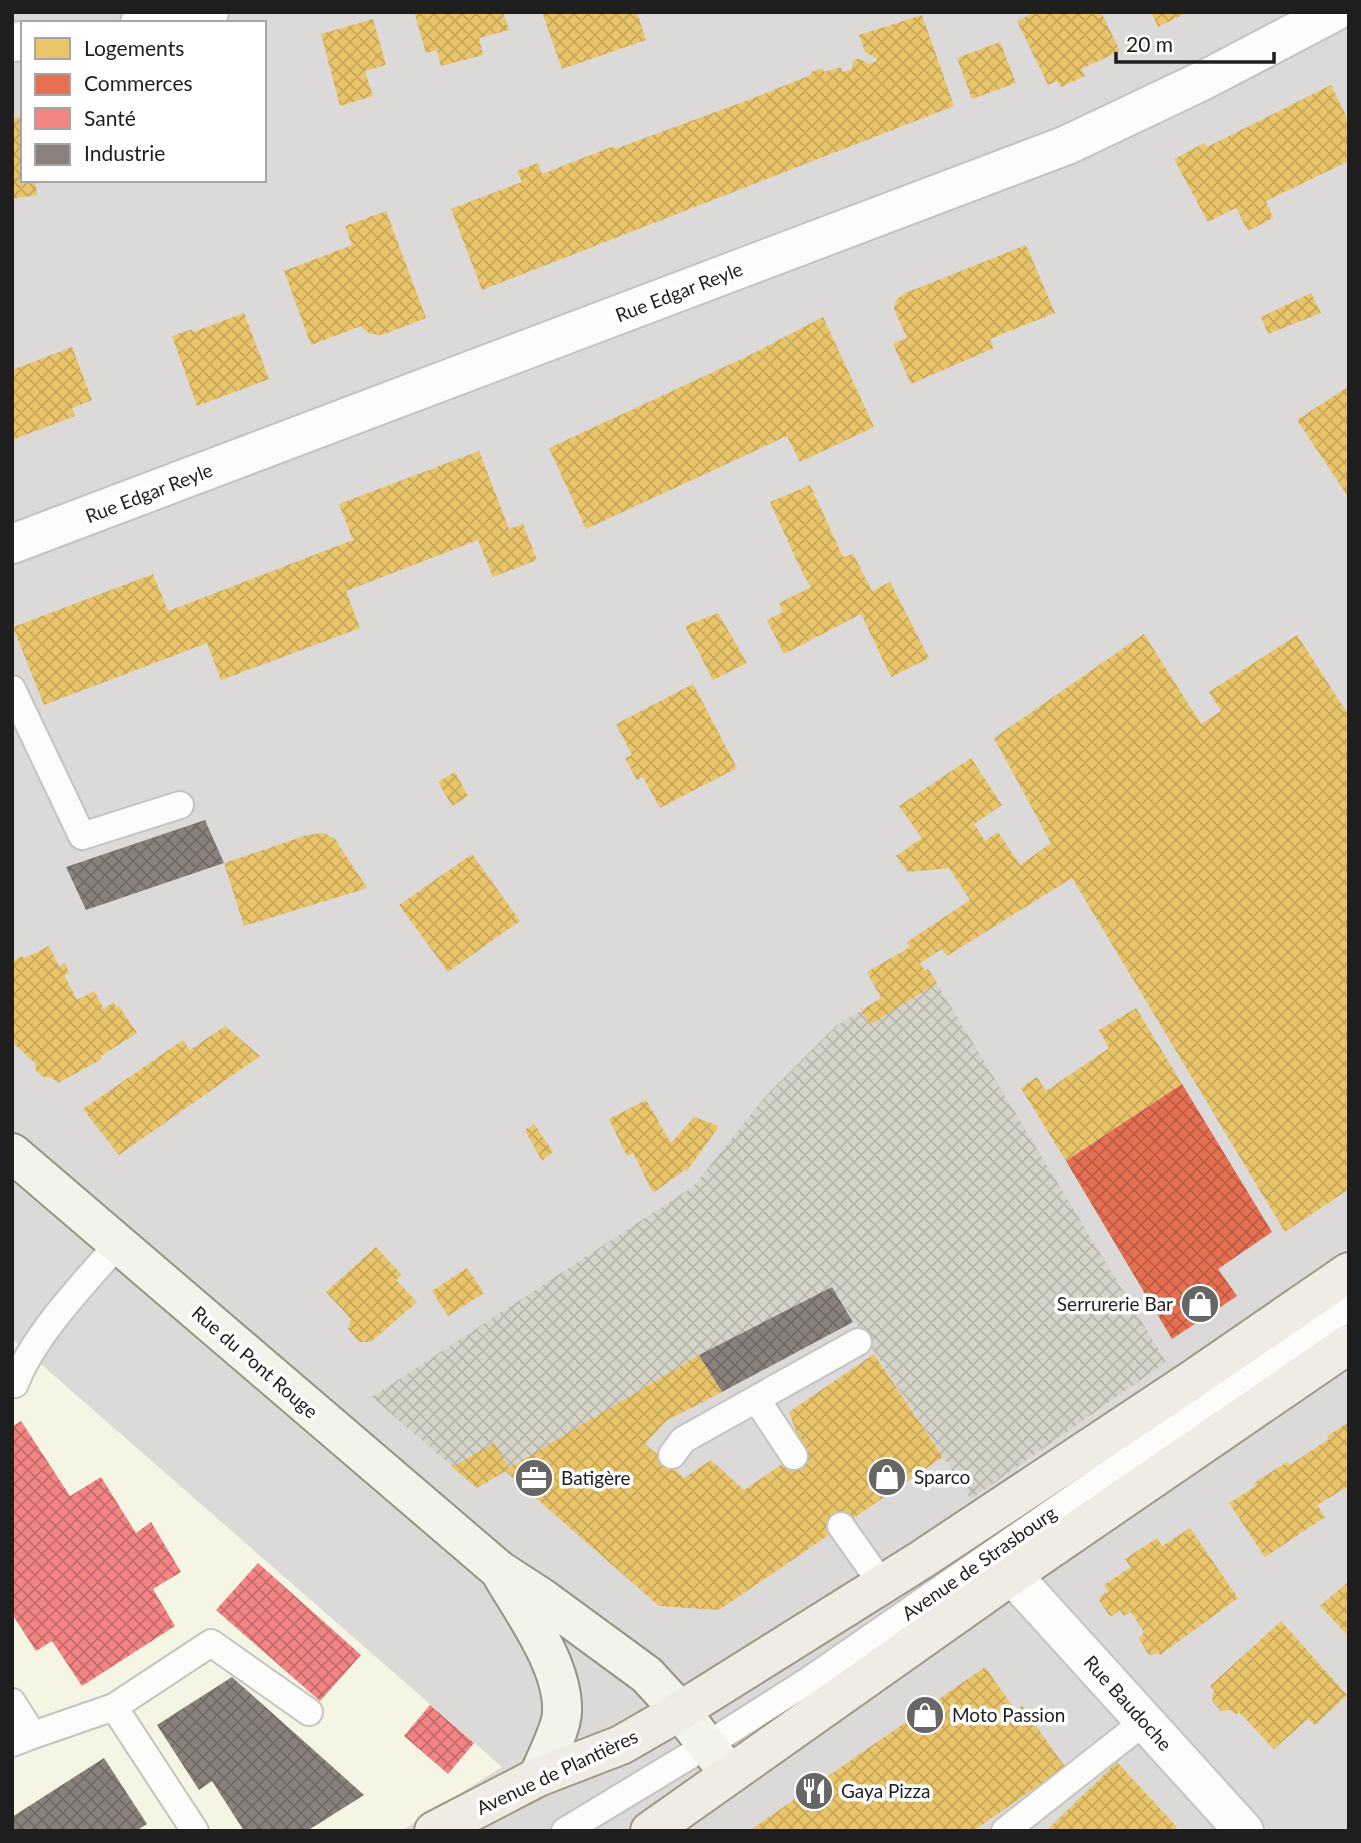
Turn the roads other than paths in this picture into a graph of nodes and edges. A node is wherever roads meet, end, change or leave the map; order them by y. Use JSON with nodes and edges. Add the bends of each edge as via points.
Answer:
{"nodes":[{"id":1,"x":209,"y":12,"type":"edge"},
{"id":2,"x":1334,"y":12,"type":"edge"},
{"id":3,"x":153,"y":21,"type":"edge"},
{"id":4,"x":12,"y":544,"type":"edge"},
{"id":5,"x":12,"y":689,"type":"edge"},
{"id":6,"x":180,"y":805,"type":"dead end"},
{"id":7,"x":12,"y":1153,"type":"edge"},
{"id":8,"x":118,"y":1244,"type":"junction"},
{"id":9,"x":1349,"y":1272,"type":"edge"},
{"id":10,"x":1349,"y":1307,"type":"edge"},
{"id":11,"x":858,"y":1342,"type":"dead end"},
{"id":12,"x":1349,"y":1344,"type":"edge"},
{"id":13,"x":15,"y":1384,"type":"dead end"},
{"id":14,"x":757,"y":1400,"type":"junction"},
{"id":15,"x":672,"y":1455,"type":"dead end"},
{"id":16,"x":793,"y":1456,"type":"dead end"},
{"id":17,"x":841,"y":1526,"type":"dead end"},
{"id":18,"x":499,"y":1570,"type":"junction"},
{"id":19,"x":1012,"y":1575,"type":"junction"},
{"id":20,"x":882,"y":1584,"type":"junction"},
{"id":21,"x":12,"y":1702,"type":"edge"},
{"id":22,"x":114,"y":1707,"type":"junction"},
{"id":23,"x":680,"y":1711,"type":"junction"},
{"id":24,"x":309,"y":1712,"type":"dead end"},
{"id":25,"x":1145,"y":1721,"type":"junction"},
{"id":26,"x":23,"y":1739,"type":"edge"},
{"id":27,"x":718,"y":1759,"type":"junction"},
{"id":28,"x":538,"y":1777,"type":"junction"},
{"id":29,"x":195,"y":1831,"type":"edge"},
{"id":30,"x":434,"y":1831,"type":"edge"},
{"id":31,"x":565,"y":1831,"type":"edge"},
{"id":32,"x":650,"y":1831,"type":"edge"},
{"id":33,"x":1005,"y":1831,"type":"edge"},
{"id":34,"x":1244,"y":1831,"type":"edge"}],
"edges":[{"from":1,"to":3,"type":"street"},
{"from":2,"to":4,"type":"street","name":"Rue Edgar Reyle","via":[[1067,145]]},
{"from":5,"to":6,"type":"lane","via":[[82,836]]},
{"from":7,"to":8,"type":"main road","name":"Rue du Pont Rouge"},
{"from":8,"to":13,"type":"lane","via":[[24,1361]]},
{"from":8,"to":18,"type":"main road","name":"Rue du Pont Rouge"},
{"from":9,"to":20,"type":"main road","name":"Avenue de Strasbourg"},
{"from":10,"to":27,"type":"lane","name":"Avenue de Strasbourg","via":[[820,1674]]},
{"from":11,"to":14,"type":"lane"},
{"from":12,"to":19,"type":"main road","name":"Avenue de Strasbourg"},
{"from":14,"to":15,"type":"lane","via":[[683,1440]]},
{"from":14,"to":16,"type":"lane"},
{"from":17,"to":20,"type":"lane"},
{"from":18,"to":23,"type":"main road","name":"Rue du Pont Rouge","via":[[647,1675]]},
{"from":18,"to":28,"type":"main road","name":"Rue du Pont Rouge","via":[[551,1661],[561,1694],[563,1714]]},
{"from":19,"to":25,"type":"street","name":"Rue Baudoche"},
{"from":19,"to":27,"type":"main road","name":"Avenue de Strasbourg","via":[[825,1707]]},
{"from":20,"to":23,"type":"main road","name":"Avenue de Strasbourg"},
{"from":21,"to":26,"type":"lane"},
{"from":22,"to":24,"type":"lane","via":[[211,1643]]},
{"from":22,"to":26,"type":"lane"},
{"from":22,"to":29,"type":"lane"},
{"from":23,"to":27,"type":"main road","name":"Rue du Pont Rouge"},
{"from":23,"to":28,"type":"main road","name":"Avenue de Plantières","via":[[621,1745]]},
{"from":25,"to":33,"type":"lane"},
{"from":25,"to":34,"type":"street","name":"Rue Baudoche"},
{"from":27,"to":31,"type":"lane"},
{"from":27,"to":32,"type":"main road"},
{"from":28,"to":30,"type":"main road","name":"Avenue de Plantières"}]}
